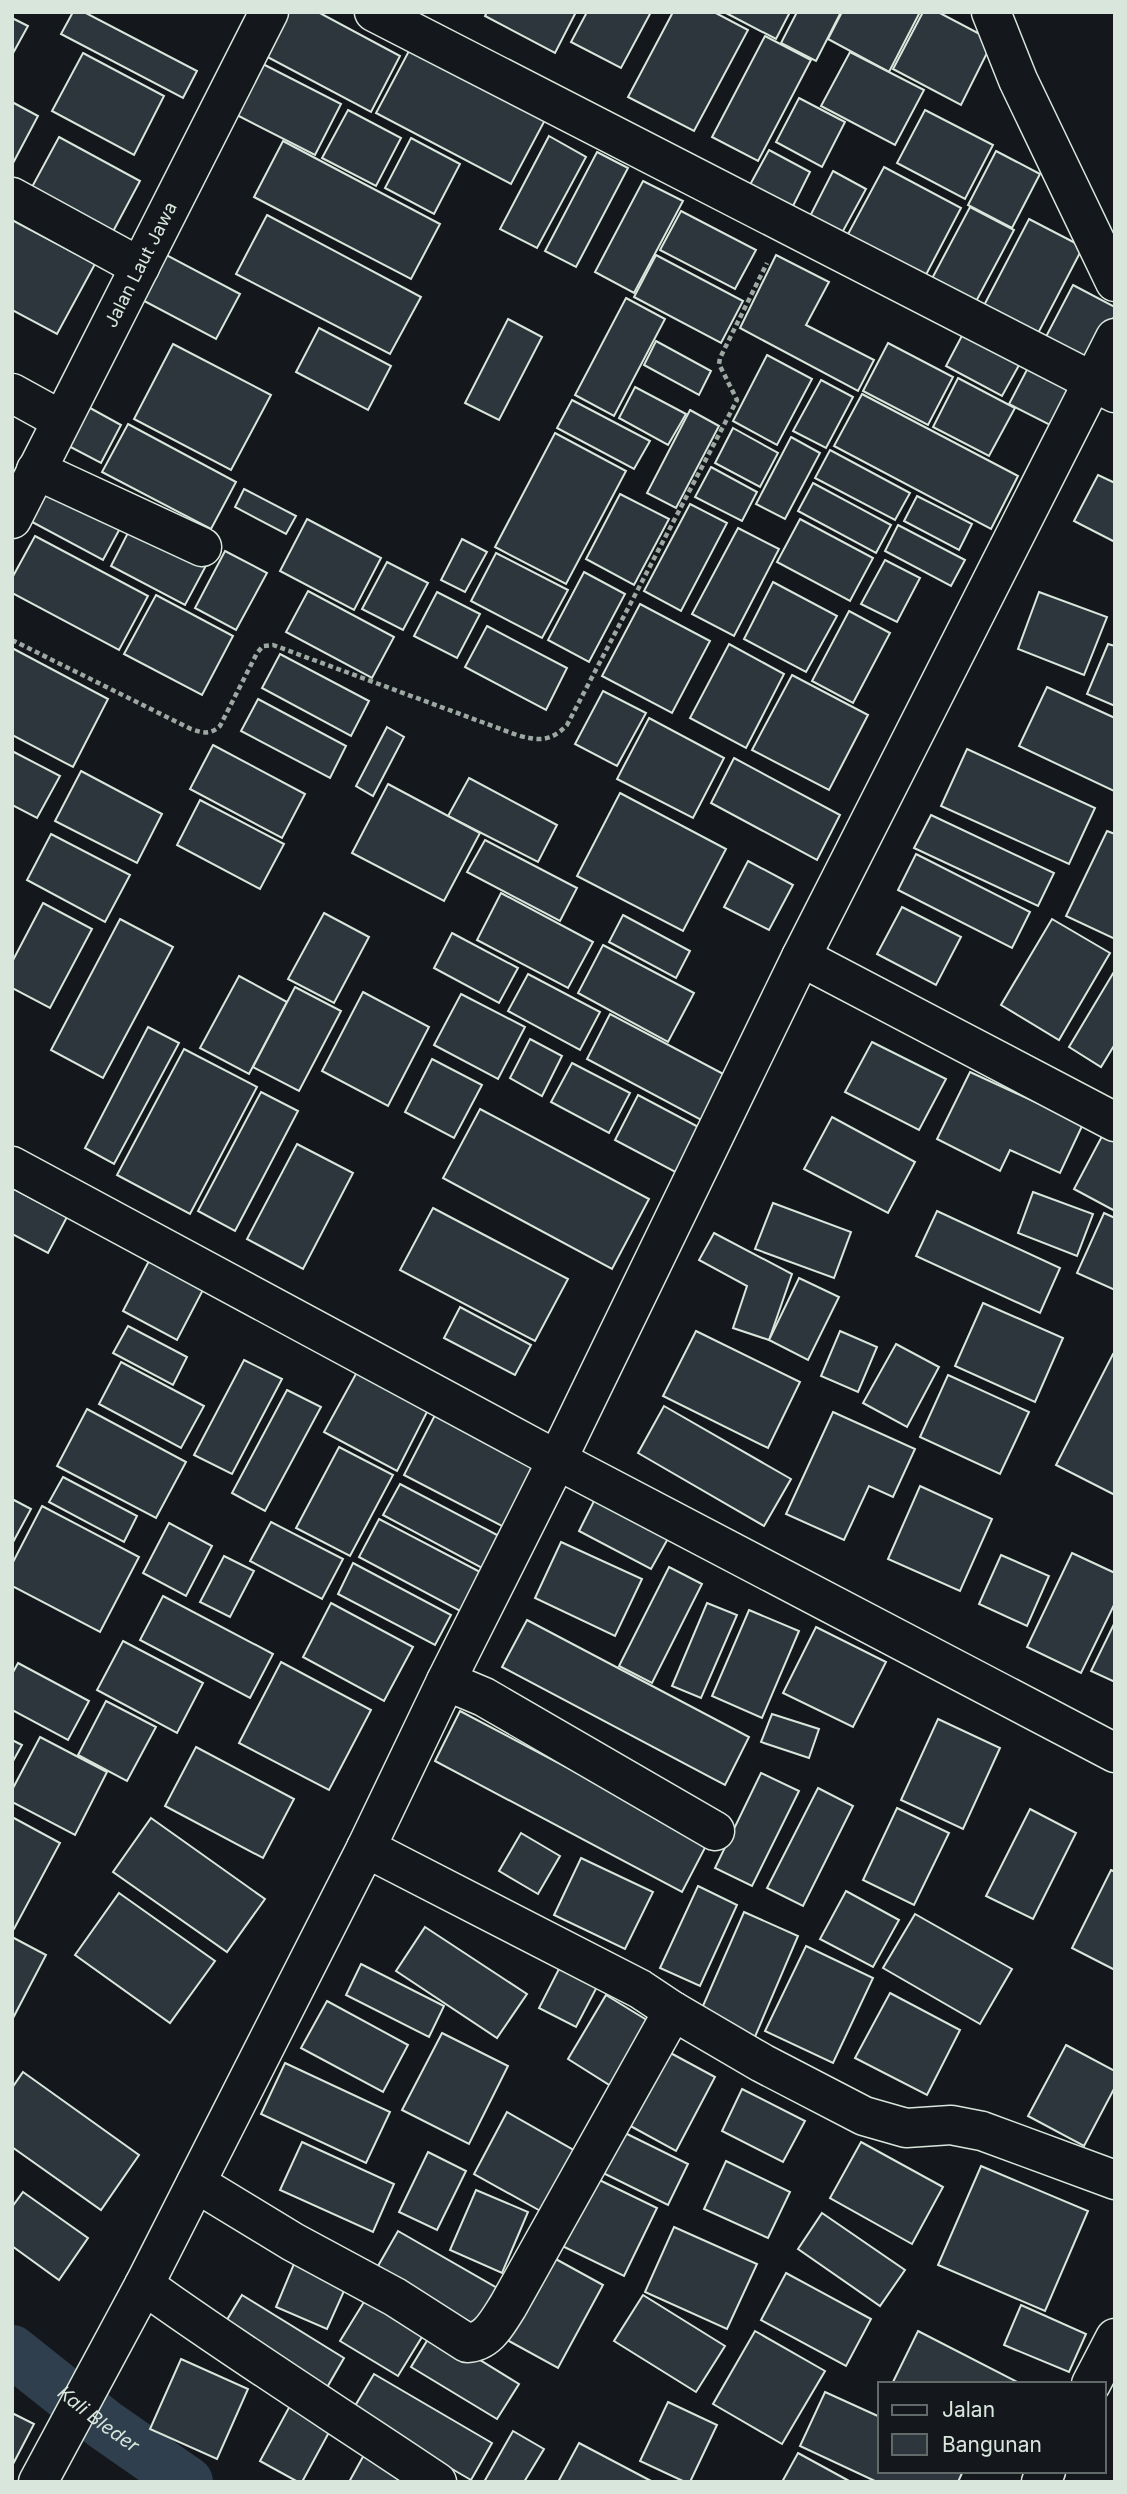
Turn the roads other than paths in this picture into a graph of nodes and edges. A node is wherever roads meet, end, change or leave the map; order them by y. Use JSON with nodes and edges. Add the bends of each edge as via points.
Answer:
{"nodes":[{"id":1,"x":269,"y":12,"type":"edge"},
{"id":2,"x":374,"y":12,"type":"edge"},
{"id":3,"x":991,"y":12,"type":"edge"},
{"id":4,"x":12,"y":197,"type":"edge"},
{"id":5,"x":140,"y":267,"type":"junction"},
{"id":6,"x":1115,"y":282,"type":"edge"},
{"id":7,"x":1115,"y":338,"type":"edge"},
{"id":8,"x":1104,"y":388,"type":"edge"},
{"id":9,"x":12,"y":393,"type":"edge"},
{"id":10,"x":61,"y":420,"type":"junction"},
{"id":11,"x":36,"y":470,"type":"junction"},
{"id":12,"x":12,"y":519,"type":"edge"},
{"id":13,"x":202,"y":547,"type":"dead end"},
{"id":14,"x":801,"y":957,"type":"junction"},
{"id":15,"x":1115,"y":1122,"type":"edge"},
{"id":16,"x":12,"y":1166,"type":"edge"},
{"id":17,"x":557,"y":1461,"type":"junction"},
{"id":18,"x":446,"y":1681,"type":"junction"},
{"id":19,"x":1115,"y":1753,"type":"edge"},
{"id":20,"x":715,"y":1831,"type":"dead end"},
{"id":21,"x":366,"y":1847,"type":"junction"},
{"id":22,"x":673,"y":2011,"type":"junction"},
{"id":23,"x":1115,"y":2180,"type":"edge"},
{"id":24,"x":196,"y":2183,"type":"junction"},
{"id":25,"x":144,"y":2285,"type":"junction"},
{"id":26,"x":1115,"y":2338,"type":"edge"},
{"id":27,"x":1092,"y":2382,"type":"edge"},
{"id":28,"x":41,"y":2476,"type":"edge"},
{"id":29,"x":436,"y":2482,"type":"edge"}],
"edges":[{"from":1,"to":5,"type":"street","name":"Jalan Laut Jawa"},
{"from":2,"to":8,"type":"street"},
{"from":3,"to":6,"type":"street","via":[[1018,80]]},
{"from":4,"to":5,"type":"street"},
{"from":5,"to":10,"type":"street","name":"Jalan Laut Jawa"},
{"from":7,"to":8,"type":"street"},
{"from":8,"to":14,"type":"street"},
{"from":9,"to":10,"type":"street"},
{"from":10,"to":11,"type":"street","name":"Jalan Laut Jawa"},
{"from":11,"to":12,"type":"street","name":"Jalan Laut Jawa"},
{"from":11,"to":13,"type":"street"},
{"from":14,"to":15,"type":"street"},
{"from":14,"to":17,"type":"street"},
{"from":16,"to":17,"type":"street"},
{"from":17,"to":18,"type":"street"},
{"from":17,"to":19,"type":"street"},
{"from":18,"to":20,"type":"street","via":[[484,1696]]},
{"from":18,"to":21,"type":"street"},
{"from":21,"to":22,"type":"street","via":[[640,1989]]},
{"from":21,"to":24,"type":"street"},
{"from":22,"to":23,"type":"street","via":[[864,2116],[906,2128],[951,2125],[982,2131]]},
{"from":22,"to":24,"type":"street","via":[[508,2306],[476,2343],[467,2343]]},
{"from":24,"to":25,"type":"street"},
{"from":25,"to":28,"type":"street"},
{"from":25,"to":29,"type":"street"},
{"from":26,"to":27,"type":"street"}]}
